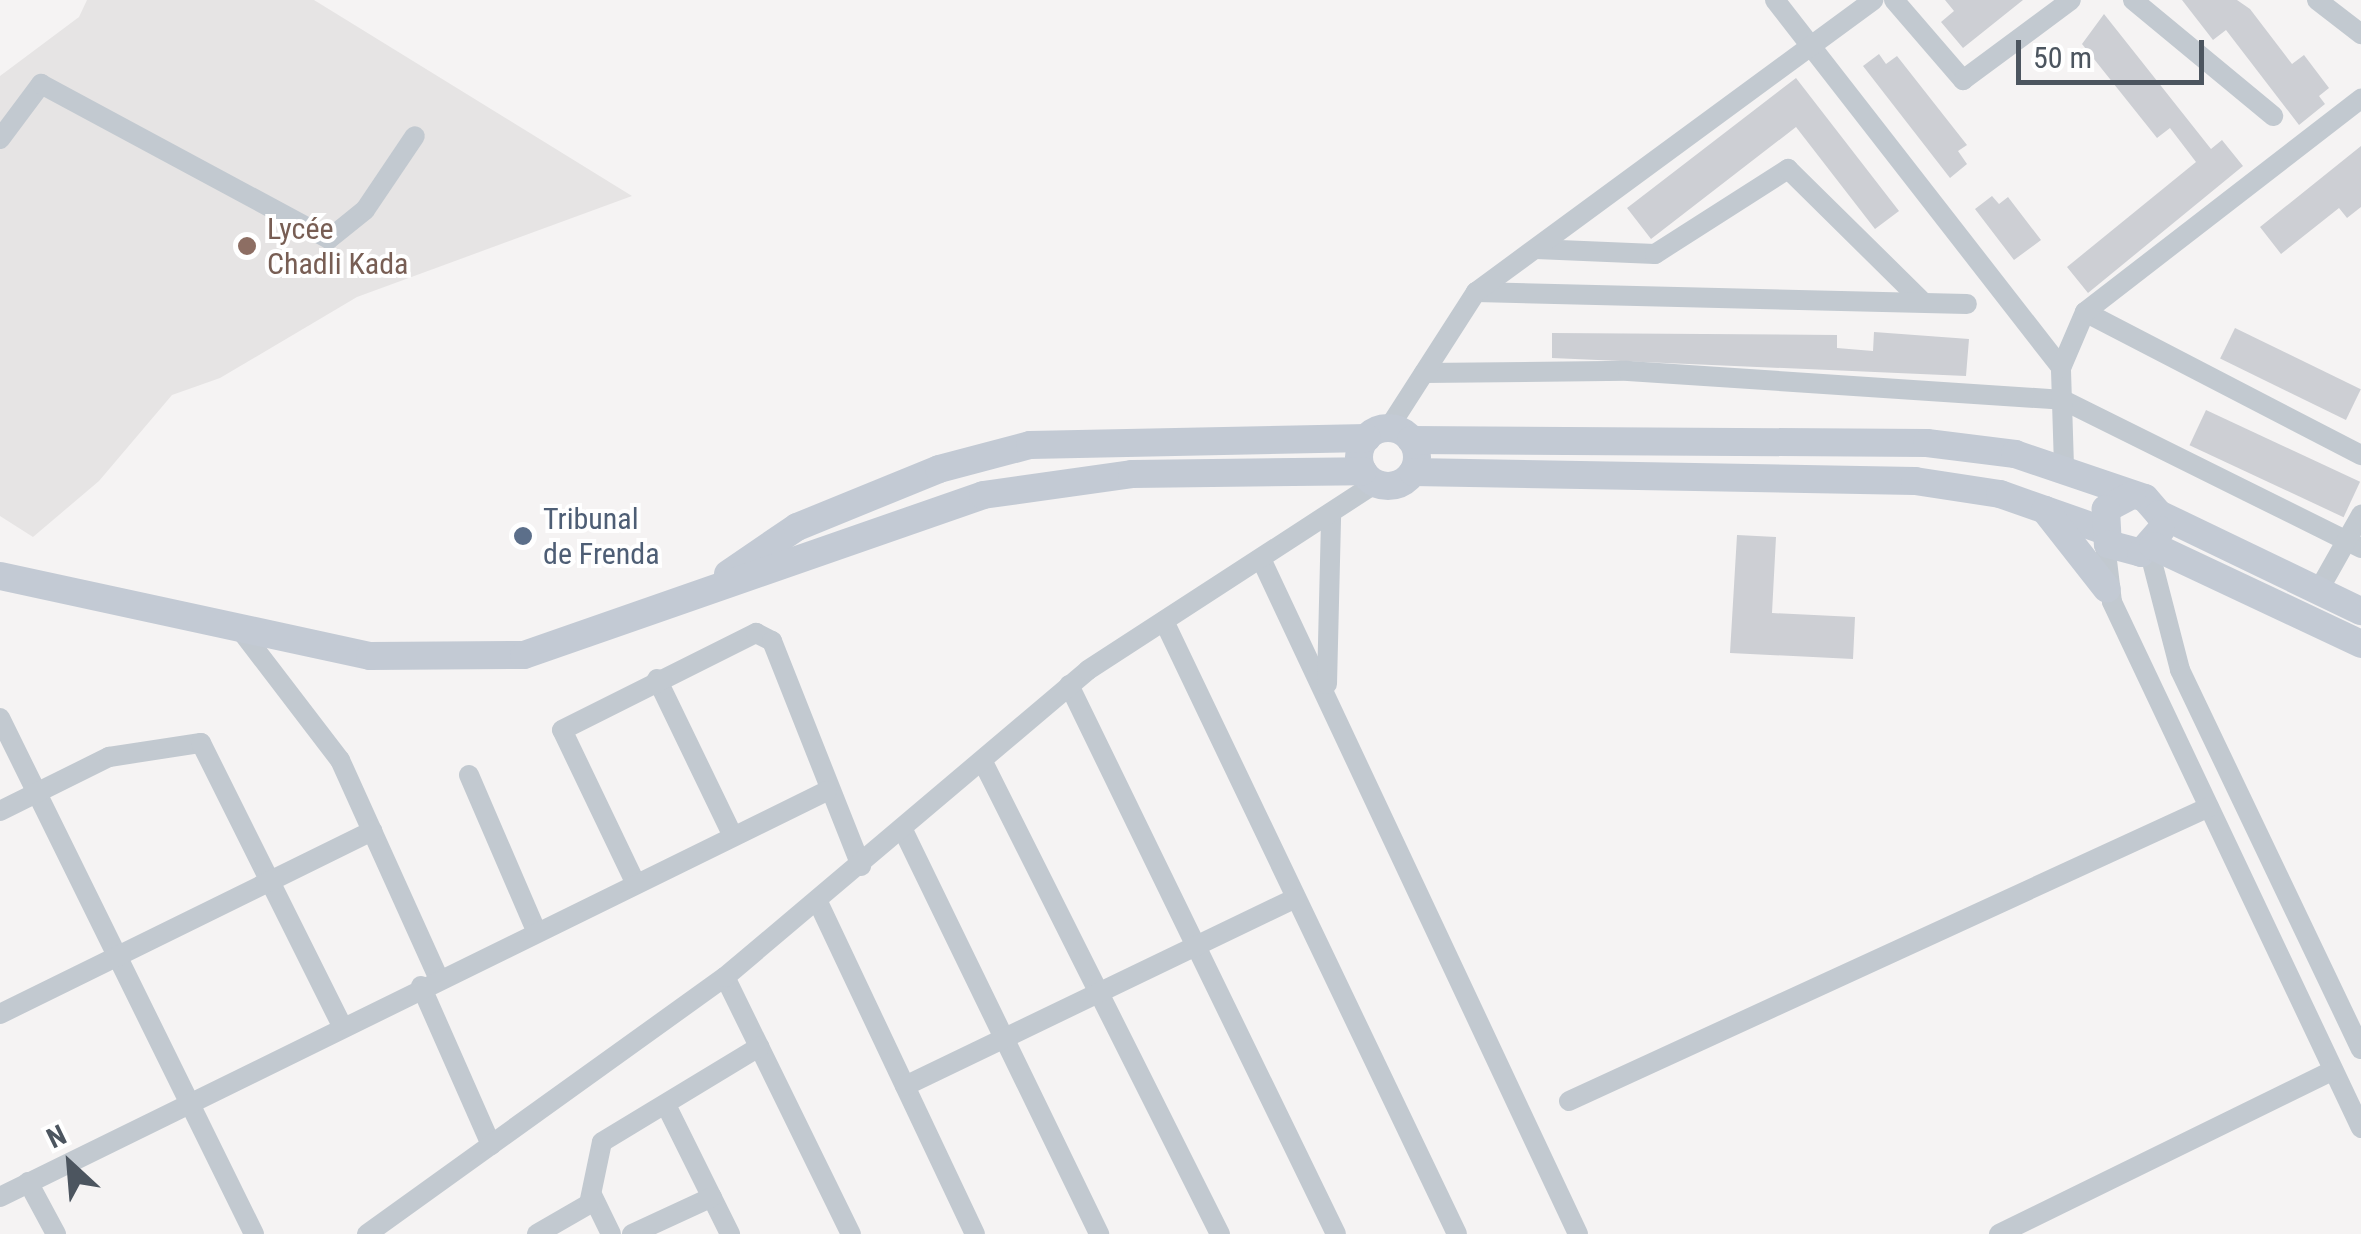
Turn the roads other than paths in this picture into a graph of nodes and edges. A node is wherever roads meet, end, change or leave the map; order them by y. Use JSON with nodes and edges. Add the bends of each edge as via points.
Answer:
{"nodes":[{"id":1,"x":1775,"y":0,"type":"edge"},
{"id":2,"x":1873,"y":0,"type":"edge"},
{"id":3,"x":1894,"y":0,"type":"edge"},
{"id":4,"x":2071,"y":0,"type":"edge"},
{"id":5,"x":2133,"y":0,"type":"edge"},
{"id":6,"x":2317,"y":0,"type":"edge"},
{"id":7,"x":2361,"y":34,"type":"edge"},
{"id":8,"x":1809,"y":44,"type":"junction"},
{"id":9,"x":2361,"y":99,"type":"edge"},
{"id":10,"x":2274,"y":116,"type":"dead end"},
{"id":11,"x":415,"y":136,"type":"dead end"},
{"id":12,"x":0,"y":139,"type":"edge"},
{"id":13,"x":1536,"y":250,"type":"junction"},
{"id":14,"x":1476,"y":292,"type":"junction"},
{"id":15,"x":1920,"y":300,"type":"junction"},
{"id":16,"x":1967,"y":304,"type":"dead end"},
{"id":17,"x":2085,"y":312,"type":"junction"},
{"id":18,"x":2062,"y":368,"type":"junction"},
{"id":19,"x":1424,"y":373,"type":"junction"},
{"id":20,"x":2063,"y":400,"type":"junction"},
{"id":21,"x":1389,"y":435,"type":"junction"},
{"id":22,"x":2361,"y":455,"type":"edge"},
{"id":23,"x":2064,"y":466,"type":"junction"},
{"id":24,"x":1413,"y":472,"type":"junction"},
{"id":25,"x":1369,"y":477,"type":"junction"},
{"id":26,"x":2132,"y":495,"type":"junction"},
{"id":27,"x":2041,"y":506,"type":"junction"},
{"id":28,"x":2159,"y":514,"type":"junction"},
{"id":29,"x":2361,"y":515,"type":"edge"},
{"id":30,"x":1331,"y":517,"type":"junction"},
{"id":31,"x":2103,"y":533,"type":"junction"},
{"id":32,"x":2353,"y":543,"type":"edge"},
{"id":33,"x":2151,"y":548,"type":"junction"},
{"id":34,"x":1263,"y":563,"type":"junction"},
{"id":35,"x":0,"y":576,"type":"edge"},
{"id":36,"x":720,"y":580,"type":"junction"},
{"id":37,"x":2107,"y":589,"type":"junction"},
{"id":38,"x":2318,"y":593,"type":"junction"},
{"id":39,"x":2361,"y":612,"type":"edge"},
{"id":40,"x":1164,"y":622,"type":"junction"},
{"id":41,"x":239,"y":628,"type":"junction"},
{"id":42,"x":2361,"y":644,"type":"edge"},
{"id":43,"x":657,"y":679,"type":"junction"},
{"id":44,"x":1068,"y":685,"type":"junction"},
{"id":45,"x":1327,"y":686,"type":"junction"},
{"id":46,"x":0,"y":718,"type":"edge"},
{"id":47,"x":983,"y":762,"type":"junction"},
{"id":48,"x":469,"y":775,"type":"dead end"},
{"id":49,"x":827,"y":790,"type":"junction"},
{"id":50,"x":36,"y":792,"type":"junction"},
{"id":51,"x":2209,"y":807,"type":"junction"},
{"id":52,"x":0,"y":811,"type":"edge"},
{"id":53,"x":372,"y":830,"type":"junction"},
{"id":54,"x":904,"y":832,"type":"junction"},
{"id":55,"x":732,"y":834,"type":"junction"},
{"id":56,"x":861,"y":866,"type":"junction"},
{"id":57,"x":269,"y":880,"type":"junction"},
{"id":58,"x":634,"y":880,"type":"junction"},
{"id":59,"x":1294,"y":898,"type":"junction"},
{"id":60,"x":818,"y":902,"type":"junction"},
{"id":61,"x":535,"y":928,"type":"junction"},
{"id":62,"x":1196,"y":946,"type":"junction"},
{"id":63,"x":116,"y":956,"type":"junction"},
{"id":64,"x":725,"y":977,"type":"junction"},
{"id":65,"x":430,"y":982,"type":"junction"},
{"id":66,"x":1102,"y":991,"type":"junction"},
{"id":67,"x":0,"y":1014,"type":"edge"},
{"id":68,"x":343,"y":1028,"type":"junction"},
{"id":69,"x":1006,"y":1038,"type":"junction"},
{"id":70,"x":760,"y":1047,"type":"junction"},
{"id":71,"x":2361,"y":1049,"type":"edge"},
{"id":72,"x":2332,"y":1071,"type":"junction"},
{"id":73,"x":906,"y":1086,"type":"junction"},
{"id":74,"x":1569,"y":1101,"type":"dead end"},
{"id":75,"x":666,"y":1105,"type":"junction"},
{"id":76,"x":192,"y":1108,"type":"junction"},
{"id":77,"x":2361,"y":1128,"type":"edge"},
{"id":78,"x":492,"y":1145,"type":"junction"},
{"id":79,"x":28,"y":1182,"type":"junction"},
{"id":80,"x":592,"y":1196,"type":"junction"},
{"id":81,"x":712,"y":1196,"type":"junction"},
{"id":82,"x":0,"y":1197,"type":"edge"},
{"id":83,"x":56,"y":1234,"type":"edge"},
{"id":84,"x":254,"y":1234,"type":"edge"},
{"id":85,"x":368,"y":1234,"type":"edge"},
{"id":86,"x":537,"y":1234,"type":"edge"},
{"id":87,"x":612,"y":1234,"type":"edge"},
{"id":88,"x":632,"y":1234,"type":"edge"},
{"id":89,"x":730,"y":1234,"type":"edge"},
{"id":90,"x":851,"y":1234,"type":"edge"},
{"id":91,"x":975,"y":1234,"type":"edge"},
{"id":92,"x":1099,"y":1234,"type":"edge"},
{"id":93,"x":1220,"y":1234,"type":"edge"},
{"id":94,"x":1336,"y":1234,"type":"edge"},
{"id":95,"x":1457,"y":1234,"type":"edge"},
{"id":96,"x":1578,"y":1234,"type":"edge"},
{"id":97,"x":1999,"y":1234,"type":"edge"}],
"edges":[{"from":1,"to":8,"type":"street"},
{"from":2,"to":8,"type":"street"},
{"from":3,"to":4,"type":"street","via":[[1963,80]]},
{"from":5,"to":10,"type":"street"},
{"from":6,"to":7,"type":"street"},
{"from":8,"to":13,"type":"street"},
{"from":8,"to":18,"type":"street"},
{"from":9,"to":17,"type":"street"},
{"from":11,"to":12,"type":"street","via":[[365,210],[329,238],[41,84]]},
{"from":13,"to":14,"type":"street"},
{"from":13,"to":15,"type":"street","via":[[1655,254],[1788,169]]},
{"from":14,"to":15,"type":"street"},
{"from":14,"to":19,"type":"street"},
{"from":15,"to":16,"type":"street"},
{"from":17,"to":18,"type":"street"},
{"from":17,"to":22,"type":"street"},
{"from":18,"to":20,"type":"street"},
{"from":19,"to":20,"type":"street","via":[[1628,372]]},
{"from":19,"to":21,"type":"street"},
{"from":20,"to":23,"type":"street"},
{"from":20,"to":32,"type":"street"},
{"from":21,"to":23,"type":"main road","via":[[1927,443]]},
{"from":21,"to":24,"type":"main road"},
{"from":21,"to":25,"type":"main road"},
{"from":21,"to":36,"type":"main road","via":[[1030,445],[939,468],[797,527]]},
{"from":23,"to":26,"type":"main road"},
{"from":24,"to":25,"type":"main road","via":[[1401,483]]},
{"from":24,"to":27,"type":"main road","via":[[1916,481]]},
{"from":25,"to":30,"type":"street"},
{"from":25,"to":36,"type":"main road","via":[[1132,474],[1030,485],[910,518],[797,566]]},
{"from":26,"to":28,"type":"main road"},
{"from":26,"to":31,"type":"main road","via":[[2112,503]]},
{"from":27,"to":31,"type":"main road"},
{"from":27,"to":37,"type":"main road"},
{"from":28,"to":33,"type":"main road"},
{"from":28,"to":38,"type":"main road"},
{"from":29,"to":32,"type":"street"},
{"from":30,"to":34,"type":"street"},
{"from":30,"to":45,"type":"street"},
{"from":31,"to":33,"type":"main road","via":[[2123,554]]},
{"from":31,"to":37,"type":"street"},
{"from":32,"to":38,"type":"street"},
{"from":33,"to":42,"type":"main road"},
{"from":33,"to":71,"type":"street","via":[[2180,670]]},
{"from":34,"to":40,"type":"street"},
{"from":34,"to":45,"type":"street"},
{"from":35,"to":41,"type":"main road"},
{"from":36,"to":41,"type":"main road","via":[[524,655],[370,656]]},
{"from":37,"to":51,"type":"street"},
{"from":38,"to":39,"type":"main road"},
{"from":40,"to":44,"type":"street"},
{"from":40,"to":59,"type":"street"},
{"from":41,"to":53,"type":"street","via":[[340,760]]},
{"from":43,"to":49,"type":"street","via":[[751,634],[768,637]]},
{"from":43,"to":55,"type":"street"},
{"from":43,"to":58,"type":"street","via":[[562,730]]},
{"from":44,"to":47,"type":"street"},
{"from":44,"to":62,"type":"street"},
{"from":45,"to":96,"type":"street"},
{"from":46,"to":50,"type":"street"},
{"from":47,"to":54,"type":"street"},
{"from":47,"to":66,"type":"street"},
{"from":48,"to":61,"type":"street"},
{"from":49,"to":55,"type":"street"},
{"from":49,"to":56,"type":"street"},
{"from":50,"to":52,"type":"street"},
{"from":50,"to":57,"type":"street","via":[[109,757],[200,743]]},
{"from":50,"to":63,"type":"street"},
{"from":51,"to":72,"type":"street"},
{"from":51,"to":74,"type":"street"},
{"from":53,"to":57,"type":"street"},
{"from":53,"to":65,"type":"street"},
{"from":54,"to":56,"type":"street"},
{"from":54,"to":69,"type":"street"},
{"from":55,"to":58,"type":"street"},
{"from":56,"to":60,"type":"street"},
{"from":57,"to":63,"type":"street"},
{"from":57,"to":68,"type":"street"},
{"from":58,"to":61,"type":"street"},
{"from":59,"to":62,"type":"street"},
{"from":59,"to":95,"type":"street"},
{"from":60,"to":64,"type":"street"},
{"from":60,"to":73,"type":"street"},
{"from":61,"to":65,"type":"street"},
{"from":62,"to":66,"type":"street"},
{"from":62,"to":94,"type":"street"},
{"from":63,"to":67,"type":"street"},
{"from":63,"to":76,"type":"street"},
{"from":64,"to":70,"type":"street"},
{"from":64,"to":78,"type":"street"},
{"from":65,"to":68,"type":"street"},
{"from":65,"to":78,"type":"street"},
{"from":66,"to":69,"type":"street"},
{"from":66,"to":93,"type":"street"},
{"from":68,"to":76,"type":"street"},
{"from":69,"to":73,"type":"street"},
{"from":69,"to":92,"type":"street"},
{"from":70,"to":75,"type":"street"},
{"from":70,"to":90,"type":"street"},
{"from":72,"to":77,"type":"street"},
{"from":72,"to":97,"type":"street"},
{"from":73,"to":91,"type":"street"},
{"from":75,"to":80,"type":"street","via":[[597,1148]]},
{"from":75,"to":81,"type":"street"},
{"from":76,"to":79,"type":"street"},
{"from":76,"to":84,"type":"street"},
{"from":78,"to":85,"type":"street"},
{"from":79,"to":82,"type":"street"},
{"from":79,"to":83,"type":"street"},
{"from":80,"to":86,"type":"street","via":[[580,1214]]},
{"from":80,"to":87,"type":"street"},
{"from":81,"to":88,"type":"street"},
{"from":81,"to":89,"type":"street"}]}
